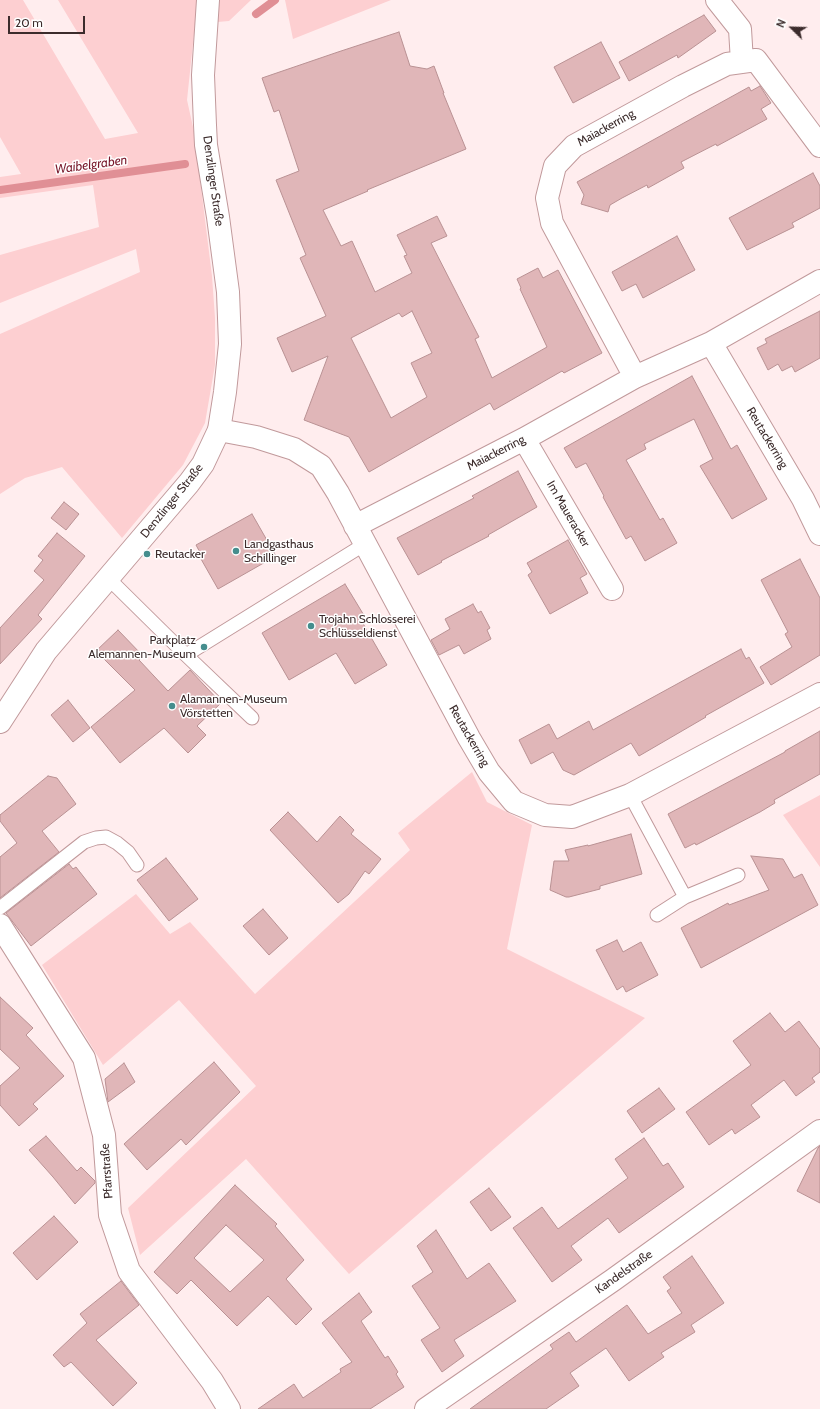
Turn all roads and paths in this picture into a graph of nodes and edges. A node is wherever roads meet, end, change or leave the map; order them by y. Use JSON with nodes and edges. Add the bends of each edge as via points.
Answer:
{"nodes":[{"id":1,"x":208,"y":0,"type":"edge"},
{"id":2,"x":717,"y":0,"type":"edge"},
{"id":3,"x":742,"y":62,"type":"junction"},
{"id":4,"x":820,"y":146,"type":"edge"},
{"id":5,"x":820,"y":281,"type":"edge"},
{"id":6,"x":710,"y":343,"type":"junction"},
{"id":7,"x":634,"y":377,"type":"junction"},
{"id":8,"x":218,"y":430,"type":"junction"},
{"id":9,"x":524,"y":439,"type":"junction"},
{"id":10,"x":812,"y":495,"type":"edge"},
{"id":11,"x":355,"y":526,"type":"junction"},
{"id":12,"x":820,"y":534,"type":"edge"},
{"id":13,"x":365,"y":544,"type":"junction"},
{"id":14,"x":107,"y":578,"type":"junction"},
{"id":15,"x":612,"y":589,"type":"dead end"},
{"id":16,"x":186,"y":655,"type":"junction"},
{"id":17,"x":820,"y":694,"type":"edge"},
{"id":18,"x":252,"y":718,"type":"dead end"},
{"id":19,"x":0,"y":722,"type":"edge"},
{"id":20,"x":630,"y":795,"type":"junction"},
{"id":21,"x":137,"y":865,"type":"dead end"},
{"id":22,"x":738,"y":875,"type":"dead end"},
{"id":23,"x":685,"y":897,"type":"junction"},
{"id":24,"x":0,"y":908,"type":"edge"},
{"id":25,"x":657,"y":915,"type":"dead end"},
{"id":26,"x":0,"y":925,"type":"edge"},
{"id":27,"x":820,"y":1131,"type":"edge"},
{"id":28,"x":229,"y":1409,"type":"edge"},
{"id":29,"x":426,"y":1409,"type":"edge"}],
"edges":[{"from":1,"to":8,"type":"street","name":"Denzlinger Straße","via":[[203,75],[206,138],[228,292],[230,344]]},
{"from":2,"to":3,"type":"street","via":[[740,29]]},
{"from":3,"to":4,"type":"street","name":"Maiackerring","via":[[756,60]]},
{"from":3,"to":7,"type":"street","name":"Maiackerring","via":[[727,64],[689,82],[574,146],[555,166],[547,198],[552,223]]},
{"from":5,"to":6,"type":"street","name":"Maiackerring"},
{"from":6,"to":7,"type":"street","name":"Maiackerring"},
{"from":6,"to":10,"type":"street","name":"Reutackerring"},
{"from":7,"to":9,"type":"street","name":"Maiackerring"},
{"from":8,"to":11,"type":"street","name":"Reutackerring","via":[[256,437],[294,449],[321,466]]},
{"from":8,"to":14,"type":"street","name":"Denzlinger Straße","via":[[203,464],[189,483]]},
{"from":9,"to":11,"type":"street","name":"Maiackerring"},
{"from":9,"to":15,"type":"street","name":"Im Maueracker"},
{"from":10,"to":12,"type":"street","name":"Reutackerring"},
{"from":11,"to":13,"type":"street","name":"Reutackerring"},
{"from":13,"to":16,"type":"lane"},
{"from":13,"to":20,"type":"street","name":"Reutackerring","via":[[469,738],[490,772],[514,802],[545,814],[572,817]]},
{"from":14,"to":16,"type":"lane"},
{"from":14,"to":19,"type":"street","name":"Denzlinger Straße","via":[[46,650]]},
{"from":16,"to":18,"type":"lane"},
{"from":17,"to":20,"type":"street","name":"Reutackerring"},
{"from":20,"to":23,"type":"lane"},
{"from":21,"to":24,"type":"lane","via":[[128,852],[117,843],[106,837],[96,838],[84,842]]},
{"from":22,"to":23,"type":"lane"},
{"from":23,"to":25,"type":"lane"},
{"from":26,"to":28,"type":"street","name":"Pfarrstraße","via":[[84,1058],[104,1135],[110,1215],[129,1271],[212,1381]]},
{"from":27,"to":29,"type":"street","name":"Kandelstraße","via":[[613,1280]]}]}
